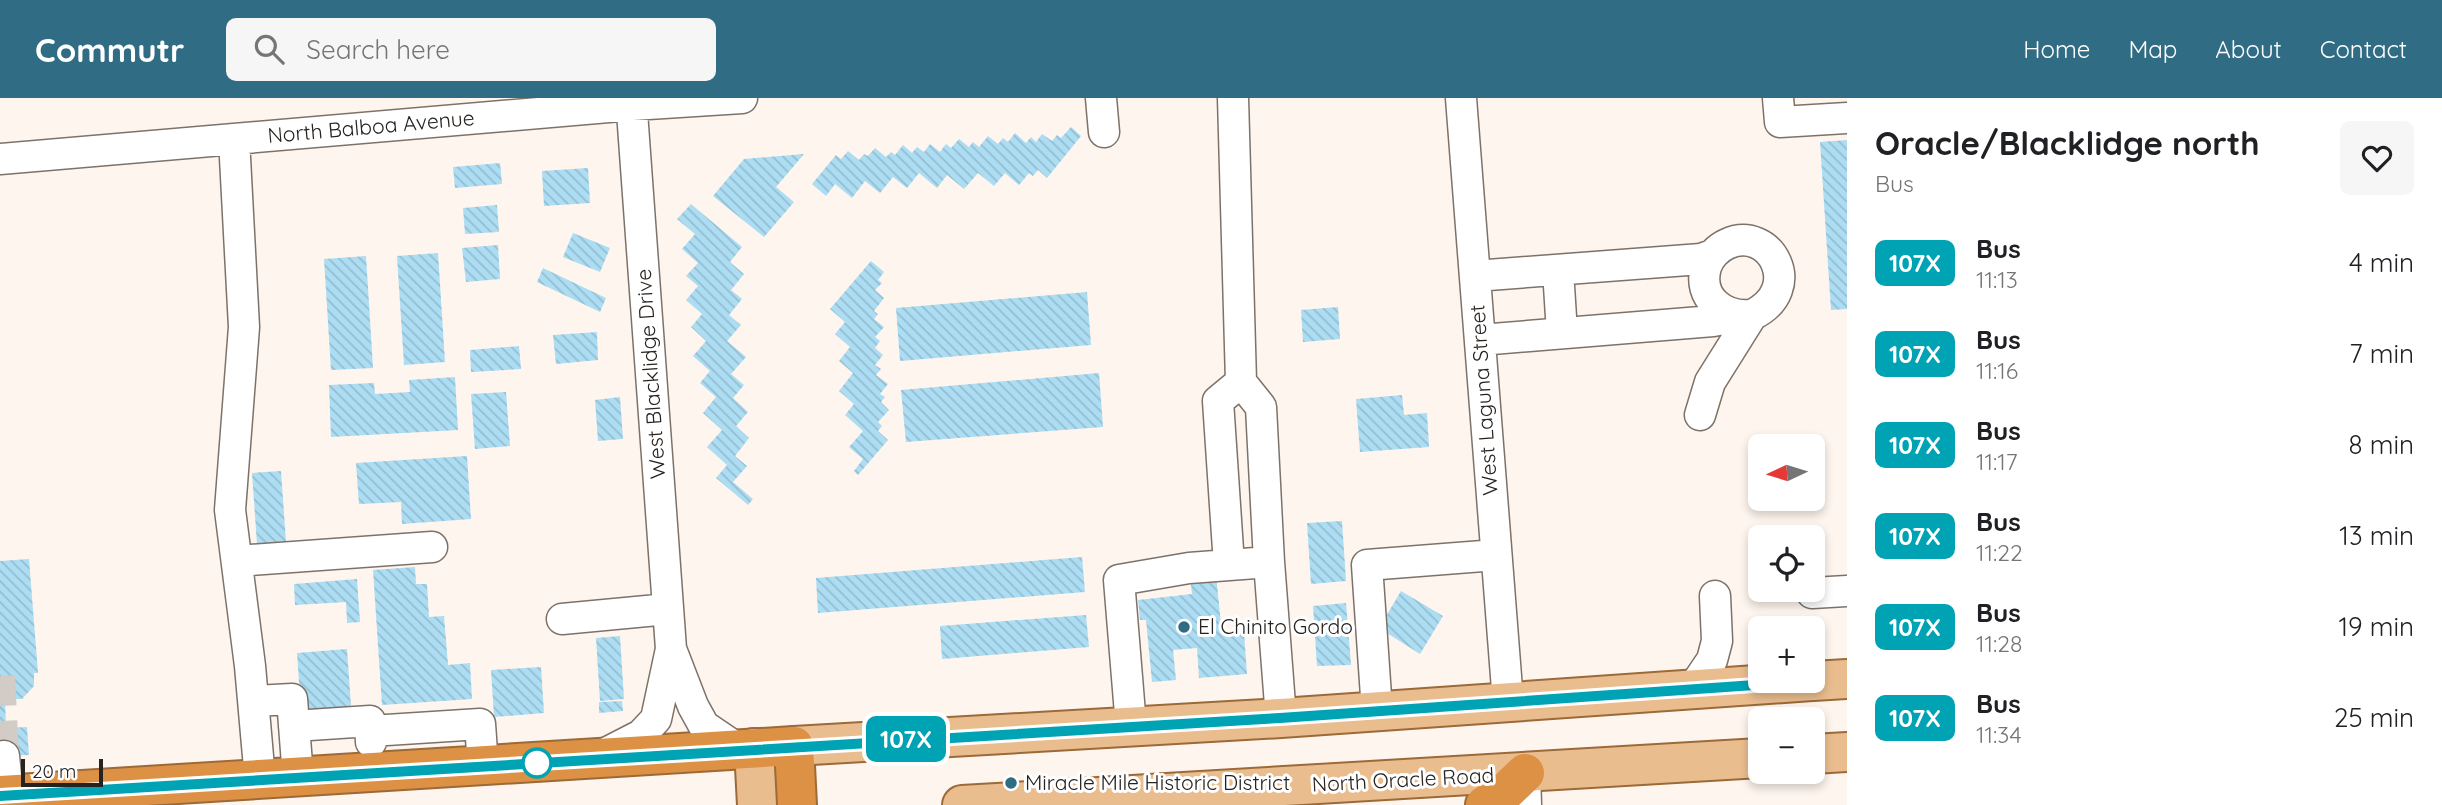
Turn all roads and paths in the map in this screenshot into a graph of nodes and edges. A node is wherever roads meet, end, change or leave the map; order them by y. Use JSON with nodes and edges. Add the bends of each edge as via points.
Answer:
{"nodes":[{"id":1,"x":742,"y":98,"type":"edge"},
{"id":2,"x":1101,"y":98,"type":"edge"},
{"id":3,"x":1233,"y":98,"type":"edge"},
{"id":4,"x":1461,"y":98,"type":"edge"},
{"id":5,"x":631,"y":102,"type":"edge"},
{"id":6,"x":1779,"y":108,"type":"edge"},
{"id":7,"x":1847,"y":118,"type":"edge"},
{"id":8,"x":1104,"y":132,"type":"dead end"},
{"id":9,"x":234,"y":139,"type":"junction"},
{"id":10,"x":0,"y":159,"type":"edge"},
{"id":11,"x":1712,"y":255,"type":"junction"},
{"id":12,"x":1558,"y":270,"type":"junction"},
{"id":13,"x":1475,"y":276,"type":"junction"},
{"id":14,"x":1746,"y":315,"type":"junction"},
{"id":15,"x":1562,"y":333,"type":"junction"},
{"id":16,"x":1480,"y":340,"type":"junction"},
{"id":17,"x":1241,"y":382,"type":"junction"},
{"id":18,"x":1700,"y":415,"type":"dead end"},
{"id":19,"x":432,"y":547,"type":"dead end"},
{"id":20,"x":1496,"y":555,"type":"junction"},
{"id":21,"x":237,"y":561,"type":"junction"},
{"id":22,"x":1269,"y":562,"type":"junction"},
{"id":23,"x":1229,"y":565,"type":"junction"},
{"id":24,"x":1847,"y":591,"type":"edge"},
{"id":25,"x":1825,"y":592,"type":"edge"},
{"id":26,"x":1715,"y":596,"type":"dead end"},
{"id":27,"x":668,"y":609,"type":"junction"},
{"id":28,"x":562,"y":619,"type":"dead end"},
{"id":29,"x":671,"y":649,"type":"junction"},
{"id":30,"x":1847,"y":679,"type":"edge"},
{"id":31,"x":1825,"y":680,"type":"edge"},
{"id":32,"x":1748,"y":685,"type":"edge"},
{"id":33,"x":1693,"y":688,"type":"junction"},
{"id":34,"x":254,"y":701,"type":"junction"},
{"id":35,"x":1508,"y":702,"type":"junction"},
{"id":36,"x":1377,"y":711,"type":"junction"},
{"id":37,"x":1280,"y":718,"type":"junction"},
{"id":38,"x":294,"y":726,"type":"junction"},
{"id":39,"x":1131,"y":726,"type":"junction"},
{"id":40,"x":371,"y":731,"type":"junction"},
{"id":41,"x":794,"y":746,"type":"junction"},
{"id":42,"x":746,"y":748,"type":"junction"},
{"id":43,"x":1847,"y":752,"type":"edge"},
{"id":44,"x":1825,"y":753,"type":"edge"},
{"id":45,"x":4,"y":756,"type":"dead end"},
{"id":46,"x":594,"y":759,"type":"junction"},
{"id":47,"x":1748,"y":760,"type":"edge"},
{"id":48,"x":483,"y":766,"type":"junction"},
{"id":49,"x":373,"y":772,"type":"junction"},
{"id":50,"x":298,"y":777,"type":"junction"},
{"id":51,"x":260,"y":779,"type":"junction"},
{"id":52,"x":1526,"y":789,"type":"edge"},
{"id":53,"x":4,"y":795,"type":"edge"},
{"id":54,"x":757,"y":805,"type":"edge"},
{"id":55,"x":797,"y":805,"type":"edge"},
{"id":56,"x":962,"y":805,"type":"edge"},
{"id":57,"x":1485,"y":805,"type":"edge"}],
"edges":[{"from":1,"to":5,"type":"street","name":"North Balboa Avenue"},
{"from":2,"to":8,"type":"street"},
{"from":3,"to":17,"type":"street"},
{"from":4,"to":13,"type":"street","name":"West Laguna Street"},
{"from":5,"to":9,"type":"street","name":"North Balboa Avenue"},
{"from":5,"to":27,"type":"street","name":"West Blacklidge Drive"},
{"from":6,"to":7,"type":"street"},
{"from":9,"to":10,"type":"street","name":"North Balboa Avenue"},
{"from":9,"to":21,"type":"street","via":[[244,327],[230,510]]},
{"from":11,"to":12,"type":"street"},
{"from":11,"to":14,"type":"street","via":[[1706,266],[1706,289],[1718,308]]},
{"from":11,"to":14,"type":"street","via":[[1733,241],[1746,241],[1759,244],[1777,262],[1779,288],[1773,300]]},
{"from":12,"to":13,"type":"street"},
{"from":12,"to":15,"type":"street"},
{"from":13,"to":16,"type":"street","name":"West Laguna Street"},
{"from":14,"to":15,"type":"street"},
{"from":14,"to":18,"type":"street","via":[[1710,382]]},
{"from":15,"to":16,"type":"street"},
{"from":16,"to":20,"type":"street","name":"West Laguna Street"},
{"from":17,"to":22,"type":"street","via":[[1261,407]]},
{"from":17,"to":23,"type":"street","via":[[1218,401]]},
{"from":19,"to":21,"type":"street"},
{"from":20,"to":35,"type":"street","name":"West Laguna Street"},
{"from":20,"to":36,"type":"street","via":[[1367,565]]},
{"from":21,"to":34,"type":"street"},
{"from":22,"to":23,"type":"street"},
{"from":22,"to":37,"type":"street"},
{"from":23,"to":39,"type":"street","via":[[1119,580]]},
{"from":24,"to":25,"type":"street"},
{"from":26,"to":33,"type":"street","via":[[1717,641],[1712,660]]},
{"from":27,"to":28,"type":"street"},
{"from":27,"to":29,"type":"street","name":"West Blacklidge Drive"},
{"from":29,"to":42,"type":"street","via":[[704,726]]},
{"from":29,"to":46,"type":"street","via":[[656,719],[640,735]]},
{"from":30,"to":31,"type":"main road"},
{"from":32,"to":33,"type":"main road"},
{"from":33,"to":35,"type":"main road"},
{"from":34,"to":38,"type":"street","via":[[292,699]]},
{"from":34,"to":51,"type":"street"},
{"from":35,"to":36,"type":"main road"},
{"from":36,"to":37,"type":"main road"},
{"from":37,"to":39,"type":"main road"},
{"from":38,"to":40,"type":"street","via":[[370,721]]},
{"from":38,"to":50,"type":"street"},
{"from":39,"to":41,"type":"main road"},
{"from":40,"to":48,"type":"street","via":[[480,724]]},
{"from":40,"to":49,"type":"street"},
{"from":41,"to":42,"type":"highway"},
{"from":41,"to":55,"type":"highway"},
{"from":42,"to":46,"type":"highway"},
{"from":42,"to":54,"type":"main road"},
{"from":43,"to":44,"type":"main road"},
{"from":45,"to":53,"type":"street"},
{"from":46,"to":48,"type":"highway"},
{"from":47,"to":52,"type":"main road","name":"North Oracle Road"},
{"from":48,"to":49,"type":"highway"},
{"from":49,"to":50,"type":"highway"},
{"from":50,"to":51,"type":"highway"},
{"from":51,"to":53,"type":"highway"},
{"from":52,"to":56,"type":"main road","name":"North Oracle Road"},
{"from":52,"to":57,"type":"highway"}]}
